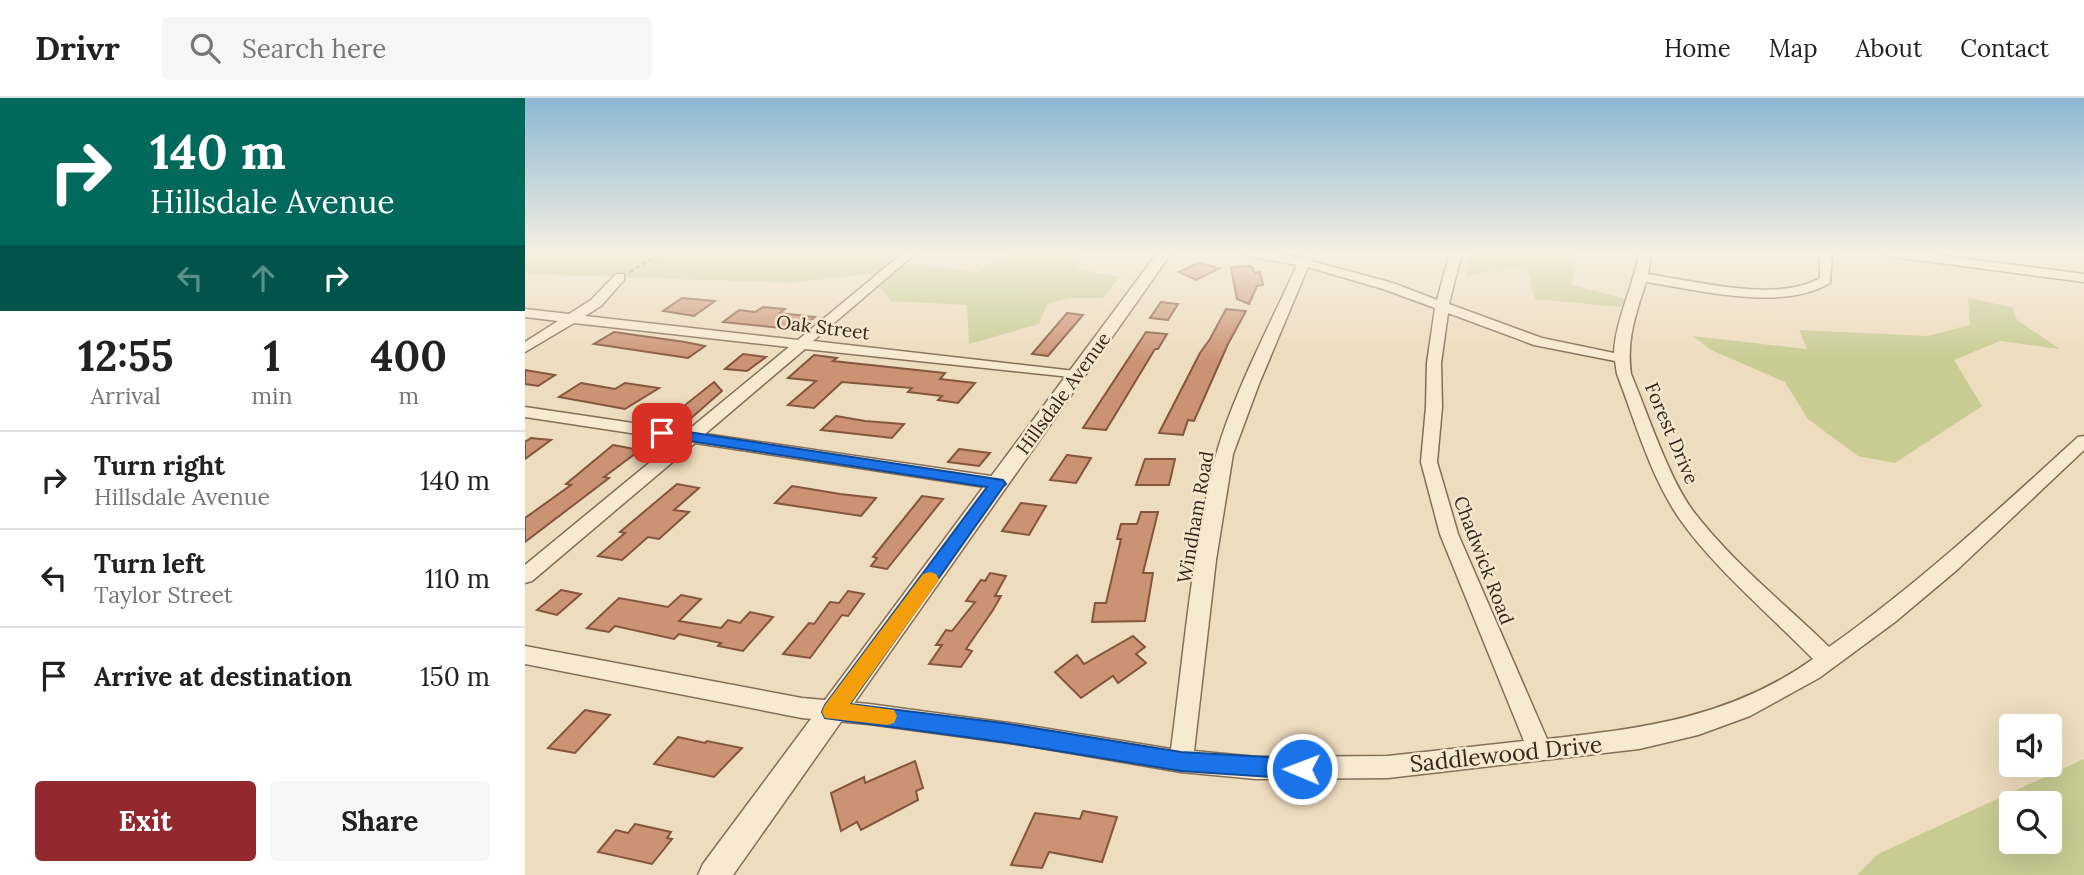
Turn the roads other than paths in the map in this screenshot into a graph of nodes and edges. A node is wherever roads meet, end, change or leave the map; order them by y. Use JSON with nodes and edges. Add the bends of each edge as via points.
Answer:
{"nodes":[{"id":1,"x":611,"y":288,"type":"edge"},
{"id":2,"x":867,"y":288,"type":"edge"},
{"id":3,"x":1138,"y":288,"type":"edge"},
{"id":4,"x":1292,"y":288,"type":"edge"},
{"id":5,"x":1395,"y":288,"type":"edge"},
{"id":6,"x":1447,"y":288,"type":"edge"},
{"id":7,"x":1637,"y":288,"type":"edge"},
{"id":8,"x":1727,"y":288,"type":"edge"},
{"id":9,"x":1814,"y":288,"type":"edge"},
{"id":10,"x":1443,"y":305,"type":"junction"},
{"id":11,"x":525,"y":313,"type":"edge"},
{"id":12,"x":573,"y":317,"type":"junction"},
{"id":13,"x":800,"y":343,"type":"junction"},
{"id":14,"x":525,"y":348,"type":"edge"},
{"id":15,"x":1620,"y":358,"type":"junction"},
{"id":16,"x":1075,"y":375,"type":"junction"},
{"id":17,"x":525,"y":412,"type":"edge"},
{"id":18,"x":689,"y":437,"type":"junction"},
{"id":19,"x":2084,"y":441,"type":"edge"},
{"id":20,"x":998,"y":484,"type":"junction"},
{"id":21,"x":525,"y":576,"type":"edge"},
{"id":22,"x":525,"y":655,"type":"edge"},
{"id":23,"x":1828,"y":660,"type":"junction"},
{"id":24,"x":833,"y":712,"type":"junction"},
{"id":25,"x":1539,"y":751,"type":"junction"},
{"id":26,"x":1181,"y":761,"type":"junction"},
{"id":27,"x":714,"y":875,"type":"edge"}],
"edges":[{"from":1,"to":12,"type":"street"},
{"from":2,"to":13,"type":"street"},
{"from":3,"to":16,"type":"street","name":"Hillsdale Avenue"},
{"from":4,"to":26,"type":"street","name":"Windham Road","via":[[1225,454],[1206,560]]},
{"from":5,"to":10,"type":"street"},
{"from":6,"to":10,"type":"street","name":"Chadwick Road"},
{"from":7,"to":15,"type":"street","name":"Forest Drive","via":[[1624,322]]},
{"from":8,"to":9,"type":"street","via":[[1771,294]]},
{"from":10,"to":15,"type":"street","via":[[1539,342]]},
{"from":10,"to":25,"type":"street","name":"Chadwick Road","via":[[1434,363],[1429,463],[1434,487],[1448,534]]},
{"from":11,"to":12,"type":"street","name":"Oak Street"},
{"from":12,"to":13,"type":"street","name":"Oak Street"},
{"from":12,"to":14,"type":"street"},
{"from":13,"to":16,"type":"street","name":"Oak Street"},
{"from":13,"to":18,"type":"street"},
{"from":15,"to":23,"type":"street","name":"Forest Drive","via":[[1672,491],[1686,514]]},
{"from":16,"to":20,"type":"street","name":"Hillsdale Avenue"},
{"from":17,"to":18,"type":"street"},
{"from":18,"to":20,"type":"street"},
{"from":18,"to":21,"type":"street"},
{"from":19,"to":23,"type":"street","name":"Saddlewood Drive","via":[[1951,564]]},
{"from":20,"to":24,"type":"street","name":"Hillsdale Avenue"},
{"from":22,"to":24,"type":"street","name":"Saddlewood Drive"},
{"from":23,"to":25,"type":"street","name":"Saddlewood Drive","via":[[1781,691],[1698,725],[1639,739]]},
{"from":24,"to":26,"type":"street","name":"Saddlewood Drive"},
{"from":24,"to":27,"type":"street","name":"Hillsdale Avenue"},
{"from":25,"to":26,"type":"street","name":"Saddlewood Drive","via":[[1388,767],[1256,768]]}]}
